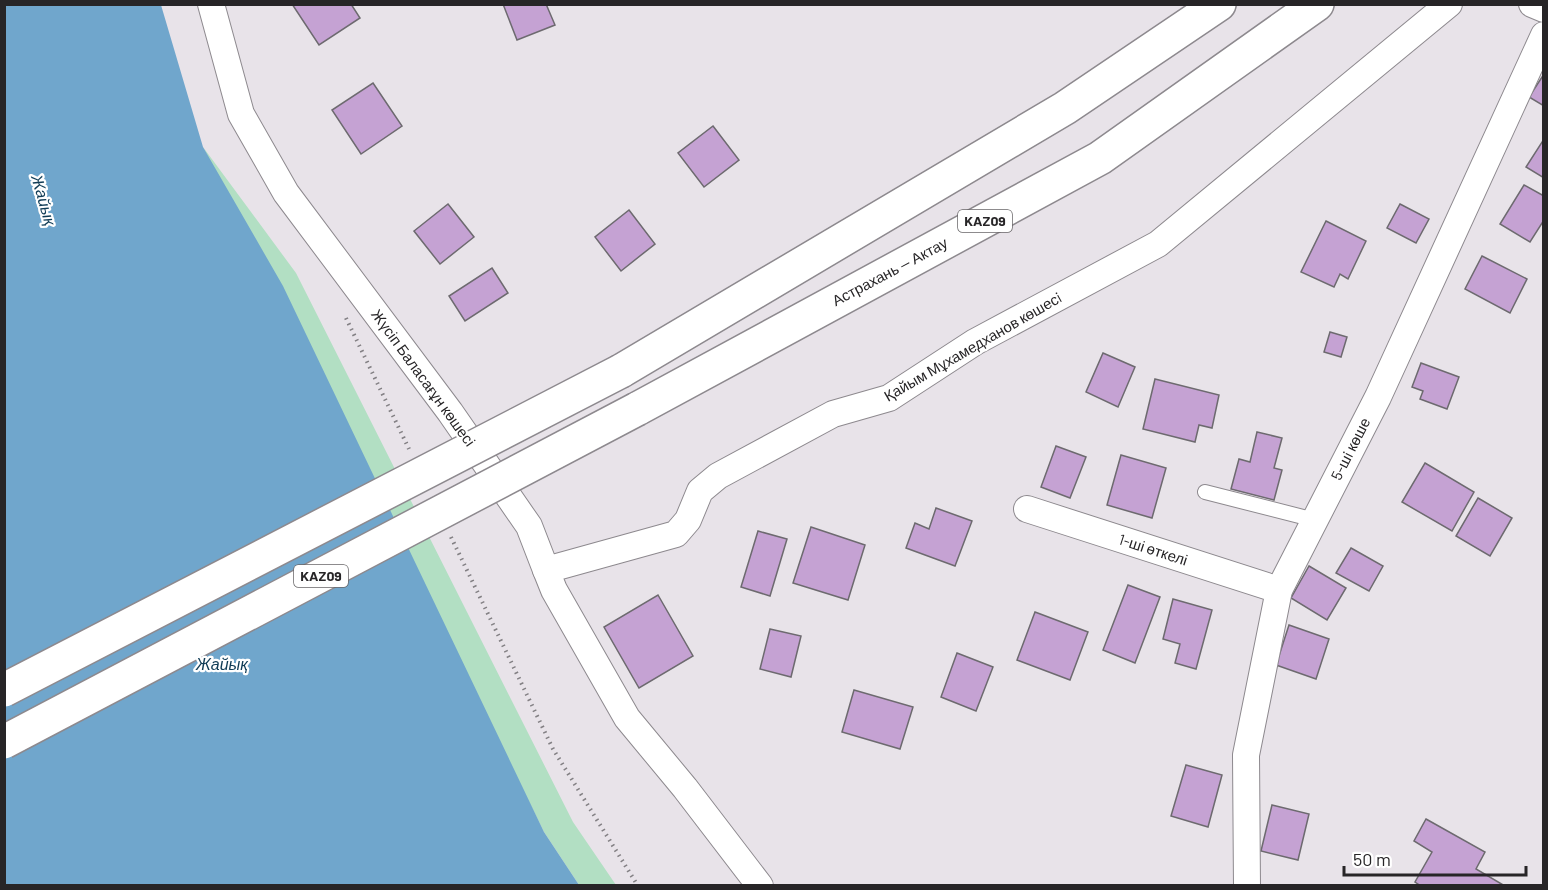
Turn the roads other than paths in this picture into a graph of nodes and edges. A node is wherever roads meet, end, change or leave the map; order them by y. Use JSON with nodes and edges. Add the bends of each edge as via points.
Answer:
{"nodes":[{"id":1,"x":211,"y":4,"type":"edge"},
{"id":2,"x":1219,"y":4,"type":"edge"},
{"id":3,"x":1317,"y":4,"type":"edge"},
{"id":4,"x":1449,"y":4,"type":"edge"},
{"id":5,"x":1532,"y":4,"type":"edge"},
{"id":6,"x":1544,"y":9,"type":"edge"},
{"id":7,"x":1544,"y":34,"type":"edge"},
{"id":8,"x":1205,"y":492,"type":"dead end"},
{"id":9,"x":1027,"y":509,"type":"dead end"},
{"id":10,"x":1315,"y":520,"type":"junction"},
{"id":11,"x":546,"y":570,"type":"junction"},
{"id":12,"x":1279,"y":590,"type":"junction"},
{"id":13,"x":4,"y":690,"type":"edge"},
{"id":14,"x":4,"y":742,"type":"edge"},
{"id":15,"x":759,"y":885,"type":"edge"},
{"id":16,"x":1247,"y":885,"type":"edge"}],
"edges":[{"from":1,"to":11,"type":"street","name":"Жүсіп Баласағұн көшесі","via":[[241,114],[286,193],[450,412],[529,526]]},
{"from":2,"to":13,"type":"highway","number":"KAZ09","bridge":true,"via":[[1065,108],[621,371]]},
{"from":3,"to":14,"type":"highway","name":"Астрахань — Актау","number":"KAZ09","bridge":true,"via":[[1100,158],[637,410]]},
{"from":4,"to":11,"type":"street","name":"Қайым Мұхамедханов көшесi","via":[[1158,244],[975,342],[889,398],[833,414],[718,476],[700,491],[688,520],[676,534]]},
{"from":5,"to":6,"type":"street"},
{"from":7,"to":10,"type":"street","name":"5-шi көше","via":[[1378,397]]},
{"from":8,"to":10,"type":"lane"},
{"from":9,"to":12,"type":"street","name":"1-ші өткелі"},
{"from":10,"to":12,"type":"street","name":"5-шi көше"},
{"from":11,"to":15,"type":"street","via":[[627,718]]},
{"from":12,"to":16,"type":"street","name":"5-шi көше","via":[[1246,755]]}]}
